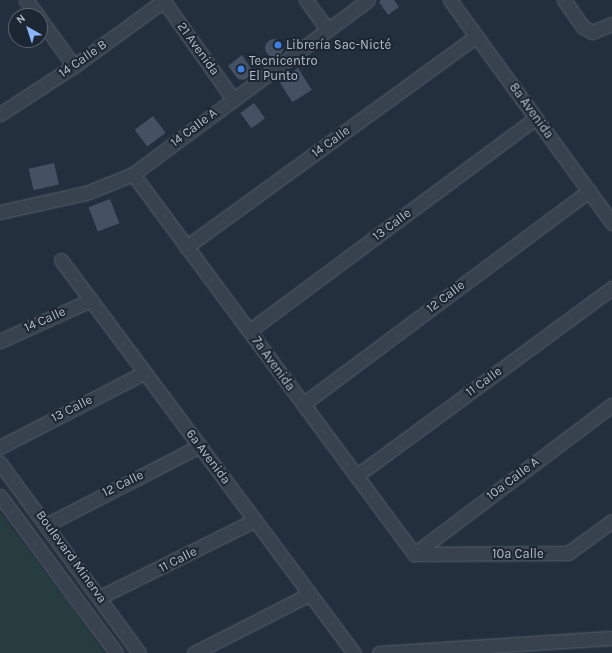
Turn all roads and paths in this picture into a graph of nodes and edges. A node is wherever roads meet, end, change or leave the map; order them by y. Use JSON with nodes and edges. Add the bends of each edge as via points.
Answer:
{"nodes":[{"id":1,"x":163,"y":0,"type":"edge"},
{"id":2,"x":306,"y":0,"type":"edge"},
{"id":3,"x":368,"y":0,"type":"edge"},
{"id":4,"x":450,"y":0,"type":"edge"},
{"id":5,"x":564,"y":0,"type":"edge"},
{"id":6,"x":612,"y":24,"type":"edge"},
{"id":7,"x":48,"y":30,"type":"edge"},
{"id":8,"x":328,"y":30,"type":"junction"},
{"id":9,"x":476,"y":36,"type":"junction"},
{"id":10,"x":74,"y":66,"type":"junction"},
{"id":11,"x":233,"y":98,"type":"junction"},
{"id":12,"x":1,"y":112,"type":"edge"},
{"id":13,"x":536,"y":118,"type":"junction"},
{"id":14,"x":132,"y":174,"type":"junction"},
{"id":15,"x":589,"y":191,"type":"junction"},
{"id":16,"x":0,"y":212,"type":"edge"},
{"id":17,"x":612,"y":223,"type":"edge"},
{"id":18,"x":186,"y":247,"type":"junction"},
{"id":19,"x":61,"y":260,"type":"dead end"},
{"id":20,"x":612,"y":288,"type":"edge"},
{"id":21,"x":91,"y":300,"type":"junction"},
{"id":22,"x":249,"y":331,"type":"junction"},
{"id":23,"x":0,"y":341,"type":"edge"},
{"id":24,"x":145,"y":372,"type":"junction"},
{"id":25,"x":303,"y":404,"type":"junction"},
{"id":26,"x":612,"y":405,"type":"edge"},
{"id":27,"x":200,"y":446,"type":"junction"},
{"id":28,"x":0,"y":447,"type":"edge"},
{"id":29,"x":0,"y":463,"type":"edge"},
{"id":30,"x":356,"y":476,"type":"junction"},
{"id":31,"x":0,"y":496,"type":"edge"},
{"id":32,"x":255,"y":520,"type":"junction"},
{"id":33,"x":612,"y":522,"type":"edge"},
{"id":34,"x":48,"y":524,"type":"junction"},
{"id":35,"x":414,"y":554,"type":"junction"},
{"id":36,"x":310,"y":594,"type":"junction"},
{"id":37,"x":99,"y":596,"type":"junction"},
{"id":38,"x":77,"y":598,"type":"junction"},
{"id":39,"x":88,"y":614,"type":"junction"},
{"id":40,"x":612,"y":638,"type":"edge"},
{"id":41,"x":116,"y":653,"type":"edge"},
{"id":42,"x":139,"y":653,"type":"edge"},
{"id":43,"x":194,"y":653,"type":"edge"},
{"id":44,"x":354,"y":653,"type":"edge"},
{"id":45,"x":379,"y":653,"type":"edge"}],
"edges":[{"from":1,"to":10,"type":"street","name":"14 Calle B"},
{"from":1,"to":11,"type":"street","name":"21 Avenida"},
{"from":2,"to":8,"type":"street"},
{"from":3,"to":8,"type":"street","name":"14 Calle A"},
{"from":4,"to":9,"type":"street","name":"8a Avenida"},
{"from":5,"to":6,"type":"street","via":[[583,27],[592,32]]},
{"from":7,"to":10,"type":"street"},
{"from":8,"to":11,"type":"street","name":"14 Calle A"},
{"from":9,"to":13,"type":"street","name":"8a Avenida"},
{"from":9,"to":18,"type":"street","name":"14 Calle"},
{"from":10,"to":12,"type":"street","name":"14 Calle B"},
{"from":11,"to":14,"type":"street","name":"14 Calle A"},
{"from":13,"to":15,"type":"street","name":"8a Avenida"},
{"from":13,"to":22,"type":"street","name":"13 Calle"},
{"from":14,"to":16,"type":"street","name":"14 Calle A","via":[[86,193]]},
{"from":14,"to":18,"type":"street","name":"7a Avenida"},
{"from":15,"to":17,"type":"street","name":"8a Avenida"},
{"from":15,"to":25,"type":"street","name":"12 Calle"},
{"from":18,"to":22,"type":"street","name":"7a Avenida"},
{"from":19,"to":21,"type":"street","name":"6a Avenida"},
{"from":20,"to":30,"type":"street","name":"11 Calle"},
{"from":21,"to":23,"type":"street","name":"14 Calle"},
{"from":21,"to":24,"type":"street","name":"6a Avenida"},
{"from":22,"to":25,"type":"street","name":"7a Avenida"},
{"from":24,"to":27,"type":"street","name":"6a Avenida"},
{"from":24,"to":28,"type":"street","name":"13 Calle"},
{"from":25,"to":30,"type":"street","name":"7a Avenida"},
{"from":26,"to":35,"type":"street","name":"10a Calle A"},
{"from":27,"to":32,"type":"street","name":"6a Avenida"},
{"from":27,"to":34,"type":"street","name":"12 Calle"},
{"from":29,"to":34,"type":"street","name":"Boulevard Minerva"},
{"from":30,"to":35,"type":"street","name":"7a Avenida"},
{"from":31,"to":38,"type":"street","name":"Boulevard Minerva"},
{"from":32,"to":36,"type":"street","name":"6a Avenida"},
{"from":32,"to":37,"type":"street","name":"11 Calle"},
{"from":33,"to":35,"type":"street","name":"10a Calle","via":[[568,553]]},
{"from":34,"to":37,"type":"street","name":"Boulevard Minerva"},
{"from":36,"to":43,"type":"street"},
{"from":36,"to":44,"type":"street","name":"6a Avenida"},
{"from":37,"to":38,"type":"street"},
{"from":37,"to":39,"type":"street"},
{"from":37,"to":42,"type":"street","name":"Boulevard Minerva"},
{"from":38,"to":39,"type":"street","name":"Boulevard Minerva"},
{"from":39,"to":41,"type":"street","name":"Boulevard Minerva"},
{"from":40,"to":45,"type":"street"}]}
